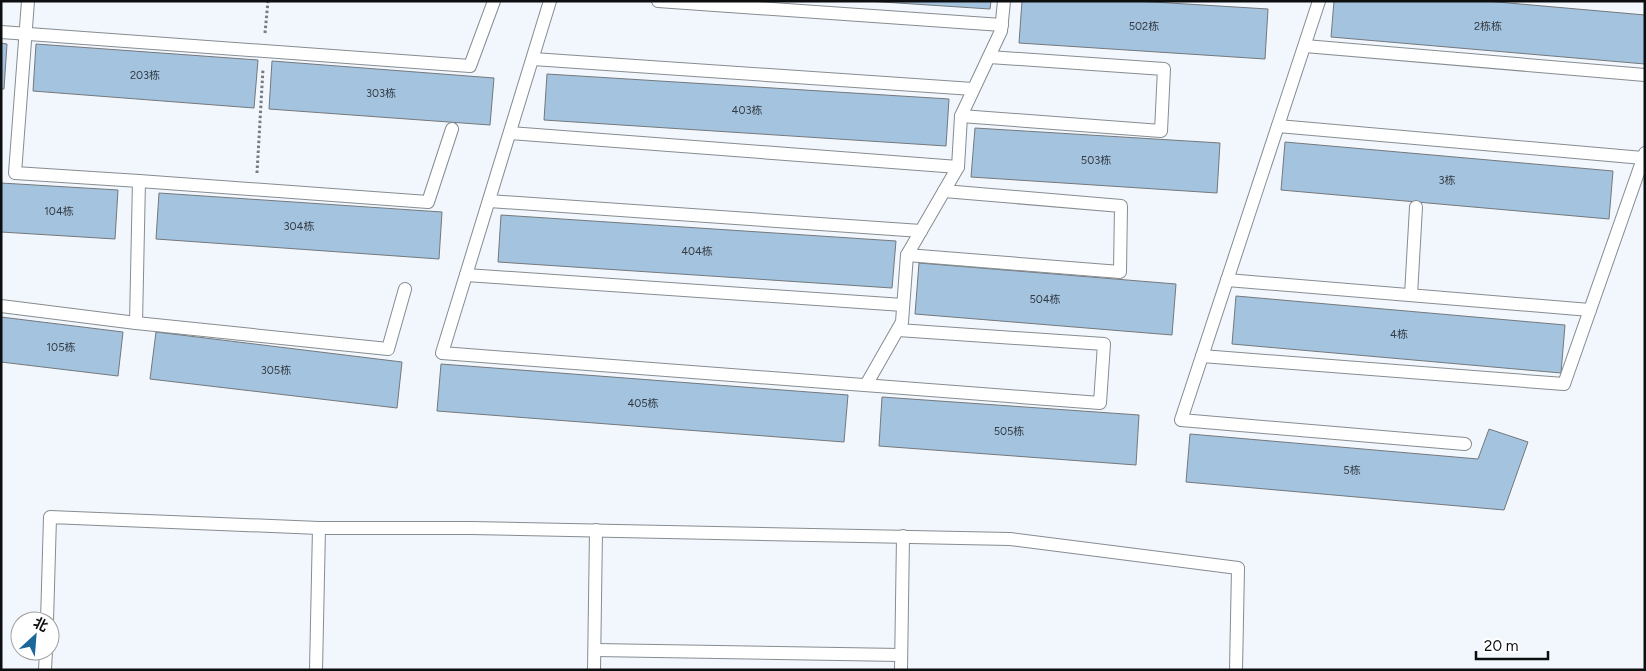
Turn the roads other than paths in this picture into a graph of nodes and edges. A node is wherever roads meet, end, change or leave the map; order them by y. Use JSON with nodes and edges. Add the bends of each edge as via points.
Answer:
{"nodes":[{"id":1,"x":28,"y":1,"type":"edge"},
{"id":2,"x":494,"y":1,"type":"edge"},
{"id":3,"x":550,"y":1,"type":"edge"},
{"id":4,"x":658,"y":1,"type":"edge"},
{"id":5,"x":1004,"y":1,"type":"edge"},
{"id":6,"x":1319,"y":1,"type":"edge"},
{"id":7,"x":1002,"y":25,"type":"junction"},
{"id":8,"x":1,"y":32,"type":"edge"},
{"id":9,"x":25,"y":34,"type":"junction"},
{"id":10,"x":1304,"y":46,"type":"junction"},
{"id":11,"x":989,"y":57,"type":"junction"},
{"id":12,"x":532,"y":59,"type":"junction"},
{"id":13,"x":1645,"y":75,"type":"edge"},
{"id":14,"x":973,"y":90,"type":"junction"},
{"id":15,"x":961,"y":116,"type":"junction"},
{"id":16,"x":1278,"y":126,"type":"junction"},
{"id":17,"x":452,"y":129,"type":"dead end"},
{"id":18,"x":510,"y":133,"type":"junction"},
{"id":19,"x":1644,"y":155,"type":"edge"},
{"id":20,"x":958,"y":167,"type":"junction"},
{"id":21,"x":1,"y":172,"type":"edge"},
{"id":22,"x":14,"y":173,"type":"junction"},
{"id":23,"x":139,"y":181,"type":"junction"},
{"id":24,"x":944,"y":192,"type":"junction"},
{"id":25,"x":489,"y":201,"type":"junction"},
{"id":26,"x":1416,"y":207,"type":"dead end"},
{"id":27,"x":921,"y":231,"type":"junction"},
{"id":28,"x":907,"y":254,"type":"junction"},
{"id":29,"x":466,"y":275,"type":"junction"},
{"id":30,"x":1227,"y":280,"type":"junction"},
{"id":31,"x":405,"y":288,"type":"dead end"},
{"id":32,"x":1411,"y":295,"type":"junction"},
{"id":33,"x":903,"y":305,"type":"junction"},
{"id":34,"x":1,"y":306,"type":"edge"},
{"id":35,"x":1590,"y":310,"type":"junction"},
{"id":36,"x":136,"y":323,"type":"junction"},
{"id":37,"x":898,"y":330,"type":"junction"},
{"id":38,"x":1202,"y":356,"type":"junction"},
{"id":39,"x":866,"y":385,"type":"junction"},
{"id":40,"x":1465,"y":444,"type":"dead end"},
{"id":41,"x":319,"y":528,"type":"junction"},
{"id":42,"x":596,"y":530,"type":"junction"},
{"id":43,"x":903,"y":536,"type":"junction"},
{"id":44,"x":46,"y":611,"type":"edge"},
{"id":45,"x":595,"y":650,"type":"junction"},
{"id":46,"x":901,"y":655,"type":"junction"},
{"id":47,"x":316,"y":670,"type":"edge"},
{"id":48,"x":594,"y":670,"type":"edge"},
{"id":49,"x":901,"y":670,"type":"edge"},
{"id":50,"x":1236,"y":670,"type":"edge"}],
"edges":[{"from":1,"to":9,"type":"lane"},
{"from":2,"to":9,"type":"lane","via":[[470,66]]},
{"from":3,"to":12,"type":"lane"},
{"from":4,"to":7,"type":"lane"},
{"from":5,"to":7,"type":"lane"},
{"from":6,"to":10,"type":"lane"},
{"from":7,"to":11,"type":"lane"},
{"from":8,"to":9,"type":"lane"},
{"from":9,"to":22,"type":"lane"},
{"from":10,"to":13,"type":"lane"},
{"from":10,"to":16,"type":"lane"},
{"from":11,"to":14,"type":"lane"},
{"from":11,"to":15,"type":"lane","via":[[1164,69],[1161,132]]},
{"from":12,"to":14,"type":"lane"},
{"from":12,"to":18,"type":"lane"},
{"from":14,"to":15,"type":"lane"},
{"from":15,"to":20,"type":"lane"},
{"from":16,"to":19,"type":"lane"},
{"from":16,"to":30,"type":"lane"},
{"from":17,"to":23,"type":"lane","via":[[428,202]]},
{"from":18,"to":20,"type":"lane"},
{"from":18,"to":25,"type":"lane"},
{"from":19,"to":35,"type":"lane"},
{"from":20,"to":24,"type":"lane"},
{"from":21,"to":22,"type":"lane"},
{"from":22,"to":23,"type":"lane"},
{"from":23,"to":36,"type":"lane"},
{"from":24,"to":27,"type":"lane"},
{"from":24,"to":28,"type":"lane","via":[[1121,206],[1120,272]]},
{"from":25,"to":27,"type":"lane"},
{"from":25,"to":29,"type":"lane"},
{"from":26,"to":32,"type":"lane"},
{"from":27,"to":28,"type":"lane"},
{"from":28,"to":33,"type":"lane"},
{"from":29,"to":33,"type":"lane"},
{"from":29,"to":39,"type":"lane","via":[[442,353]]},
{"from":30,"to":32,"type":"lane"},
{"from":30,"to":38,"type":"lane"},
{"from":31,"to":36,"type":"lane","via":[[388,349]]},
{"from":32,"to":35,"type":"lane"},
{"from":33,"to":37,"type":"lane"},
{"from":34,"to":36,"type":"lane"},
{"from":35,"to":38,"type":"lane","via":[[1564,384]]},
{"from":37,"to":39,"type":"lane"},
{"from":37,"to":39,"type":"lane","via":[[1104,344],[1100,404]]},
{"from":38,"to":40,"type":"lane","via":[[1181,420]]},
{"from":41,"to":42,"type":"lane"},
{"from":41,"to":44,"type":"lane","via":[[50,517]]},
{"from":41,"to":47,"type":"lane"},
{"from":42,"to":43,"type":"lane"},
{"from":42,"to":45,"type":"lane"},
{"from":43,"to":46,"type":"lane"},
{"from":43,"to":50,"type":"lane","via":[[1010,540],[1238,568]]},
{"from":45,"to":46,"type":"lane"},
{"from":45,"to":48,"type":"lane"},
{"from":46,"to":49,"type":"lane"}]}
